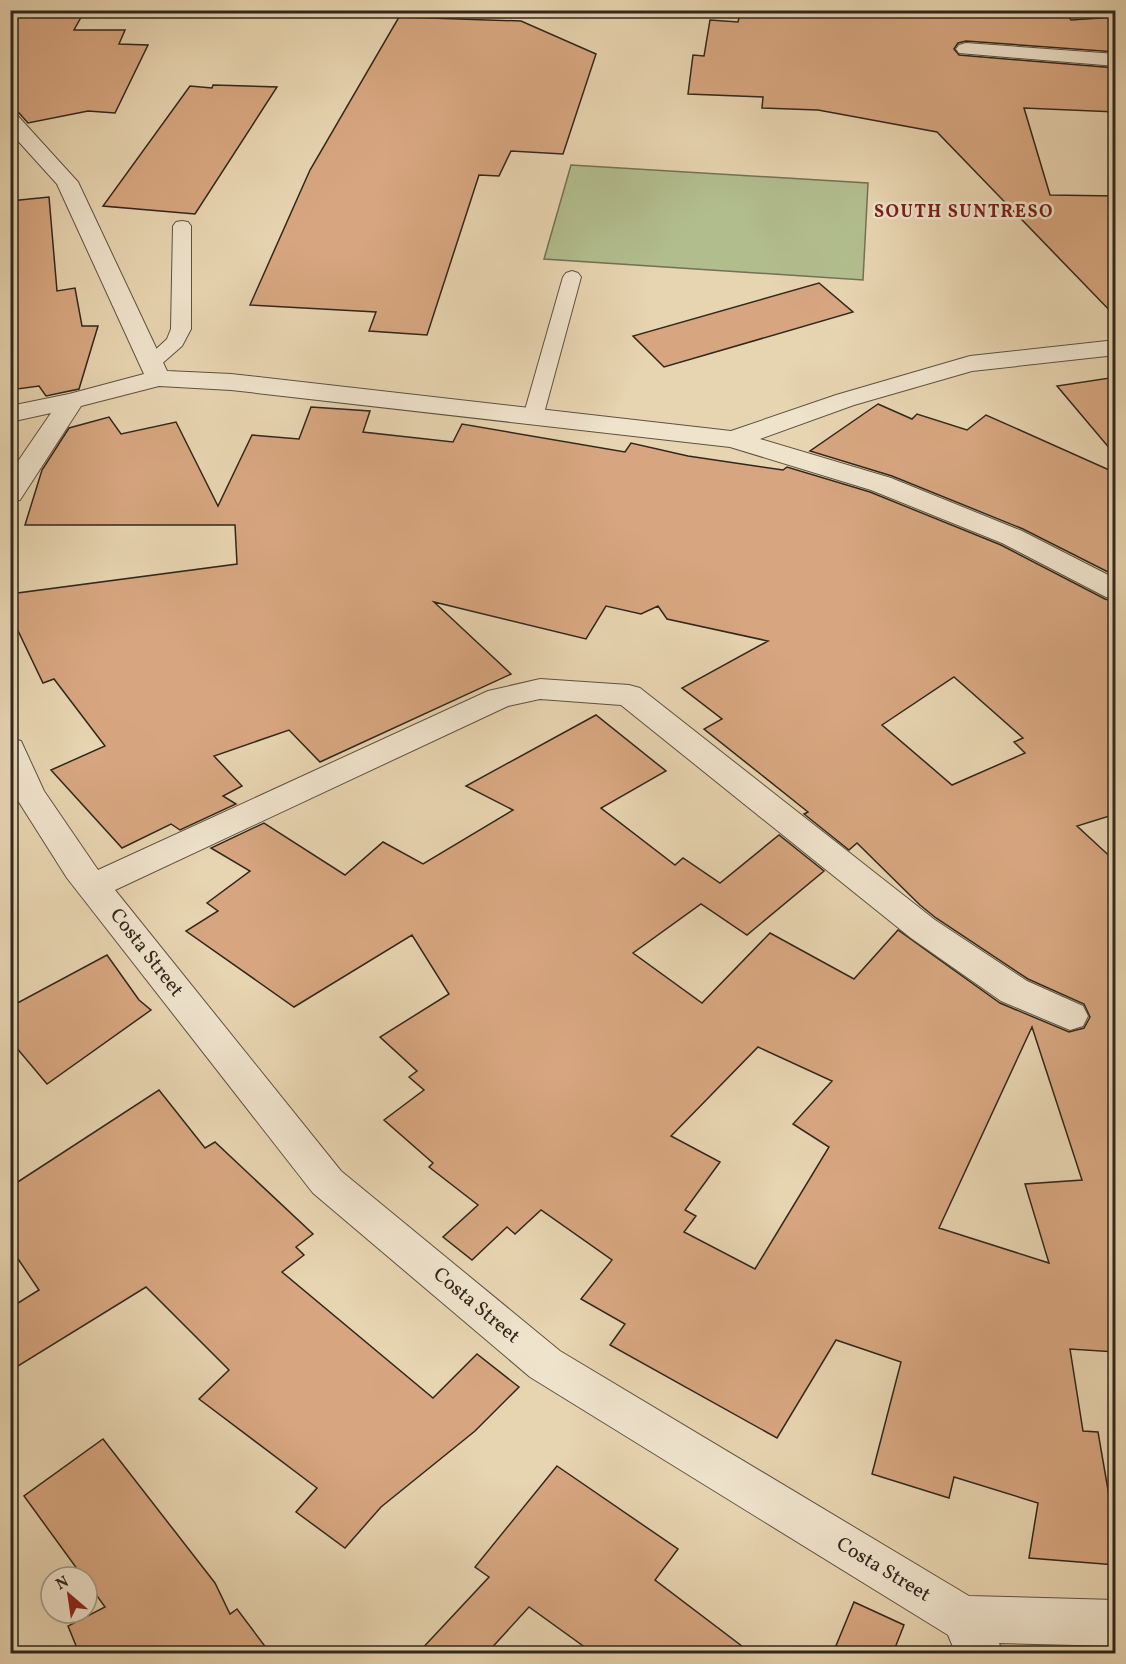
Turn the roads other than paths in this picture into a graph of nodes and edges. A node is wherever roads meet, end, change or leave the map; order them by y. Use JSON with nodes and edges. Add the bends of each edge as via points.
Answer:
{"nodes":[{"id":1,"x":966,"y":50,"type":"dead end"},
{"id":2,"x":1116,"y":60,"type":"edge"},
{"id":3,"x":10,"y":119,"type":"edge"},
{"id":4,"x":182,"y":226,"type":"dead end"},
{"id":5,"x":572,"y":277,"type":"dead end"},
{"id":6,"x":1116,"y":347,"type":"edge"},
{"id":7,"x":155,"y":370,"type":"junction"},
{"id":8,"x":72,"y":401,"type":"junction"},
{"id":9,"x":10,"y":414,"type":"edge"},
{"id":10,"x":533,"y":417,"type":"junction"},
{"id":11,"x":733,"y":439,"type":"junction"},
{"id":12,"x":10,"y":494,"type":"edge"},
{"id":13,"x":1115,"y":591,"type":"edge"},
{"id":14,"x":10,"y":749,"type":"edge"},
{"id":15,"x":94,"y":886,"type":"junction"},
{"id":16,"x":1070,"y":1016,"type":"dead end"},
{"id":17,"x":1116,"y":1623,"type":"edge"},
{"id":18,"x":972,"y":1636,"type":"edge"}],
"edges":[{"from":1,"to":2,"type":"street"},
{"from":3,"to":7,"type":"street","via":[[67,182]]},
{"from":4,"to":7,"type":"lane","via":[[182,329]]},
{"from":5,"to":10,"type":"lane"},
{"from":6,"to":11,"type":"street","via":[[970,364],[845,400]]},
{"from":7,"to":8,"type":"street"},
{"from":7,"to":10,"type":"street"},
{"from":8,"to":9,"type":"street"},
{"from":8,"to":12,"type":"street"},
{"from":10,"to":11,"type":"street"},
{"from":11,"to":13,"type":"street","via":[[881,484],[1012,537]]},
{"from":14,"to":15,"type":"street","name":"Costa Street","via":[[29,793]]},
{"from":15,"to":16,"type":"street","via":[[499,698],[540,690],[629,695],[924,929],[1014,991]]},
{"from":15,"to":18,"type":"street","name":"Costa Street","via":[[336,1190],[545,1364]]},
{"from":17,"to":18,"type":"street","name":"Costa Street"}]}
